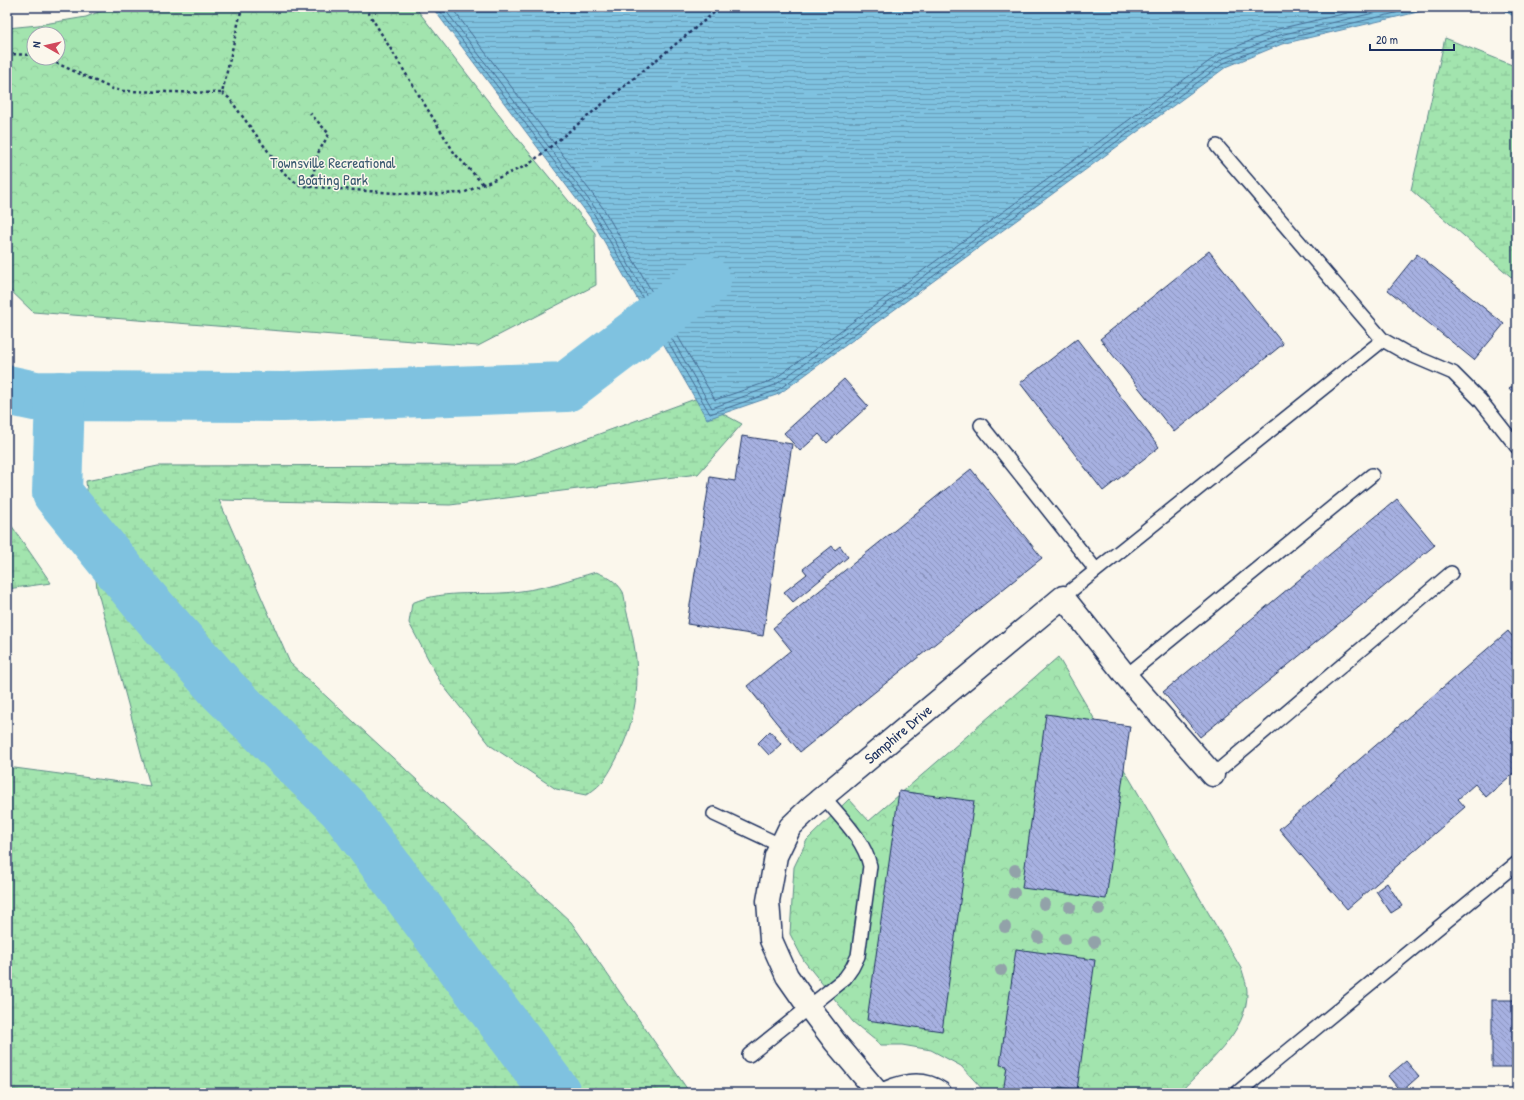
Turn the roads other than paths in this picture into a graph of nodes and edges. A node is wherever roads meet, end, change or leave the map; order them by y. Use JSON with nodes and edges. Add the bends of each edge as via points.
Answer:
{"nodes":[{"id":1,"x":1217,"y":146,"type":"dead end"},
{"id":2,"x":1383,"y":340,"type":"junction"},
{"id":3,"x":981,"y":425,"type":"dead end"},
{"id":4,"x":1517,"y":447,"type":"edge"},
{"id":5,"x":1372,"y":475,"type":"dead end"},
{"id":6,"x":1096,"y":570,"type":"junction"},
{"id":7,"x":1451,"y":573,"type":"dead end"},
{"id":8,"x":1063,"y":597,"type":"junction"},
{"id":9,"x":1126,"y":676,"type":"junction"},
{"id":10,"x":1213,"y":775,"type":"joint"},
{"id":11,"x":823,"y":796,"type":"junction"},
{"id":12,"x":714,"y":814,"type":"dead end"},
{"id":13,"x":782,"y":846,"type":"junction"},
{"id":14,"x":1517,"y":863,"type":"edge"},
{"id":15,"x":808,"y":1006,"type":"junction"},
{"id":16,"x":749,"y":1055,"type":"dead end"},
{"id":17,"x":878,"y":1093,"type":"edge"},
{"id":18,"x":886,"y":1093,"type":"edge"},
{"id":19,"x":940,"y":1093,"type":"edge"},
{"id":20,"x":1237,"y":1093,"type":"edge"}],
"edges":[{"from":1,"to":2,"type":"lane"},
{"from":2,"to":4,"type":"lane","via":[[1453,373],[1480,400]]},
{"from":2,"to":6,"type":"lane"},
{"from":3,"to":6,"type":"lane"},
{"from":5,"to":9,"type":"lane"},
{"from":6,"to":8,"type":"lane"},
{"from":7,"to":10,"type":"lane"},
{"from":8,"to":9,"type":"street"},
{"from":8,"to":11,"type":"street","name":"Samphire Drive"},
{"from":9,"to":10,"type":"street"},
{"from":11,"to":13,"type":"street","name":"Samphire Drive","via":[[790,827]]},
{"from":11,"to":15,"type":"lane","via":[[862,843],[870,866],[858,956],[845,978]]},
{"from":12,"to":13,"type":"lane"},
{"from":13,"to":15,"type":"street","name":"Samphire Drive","via":[[776,856],[768,902],[771,940],[787,976]]},
{"from":14,"to":20,"type":"lane"},
{"from":15,"to":16,"type":"lane"},
{"from":15,"to":17,"type":"street","name":"Samphire Drive"},
{"from":18,"to":19,"type":"street","via":[[902,1086],[919,1085]]}]}
